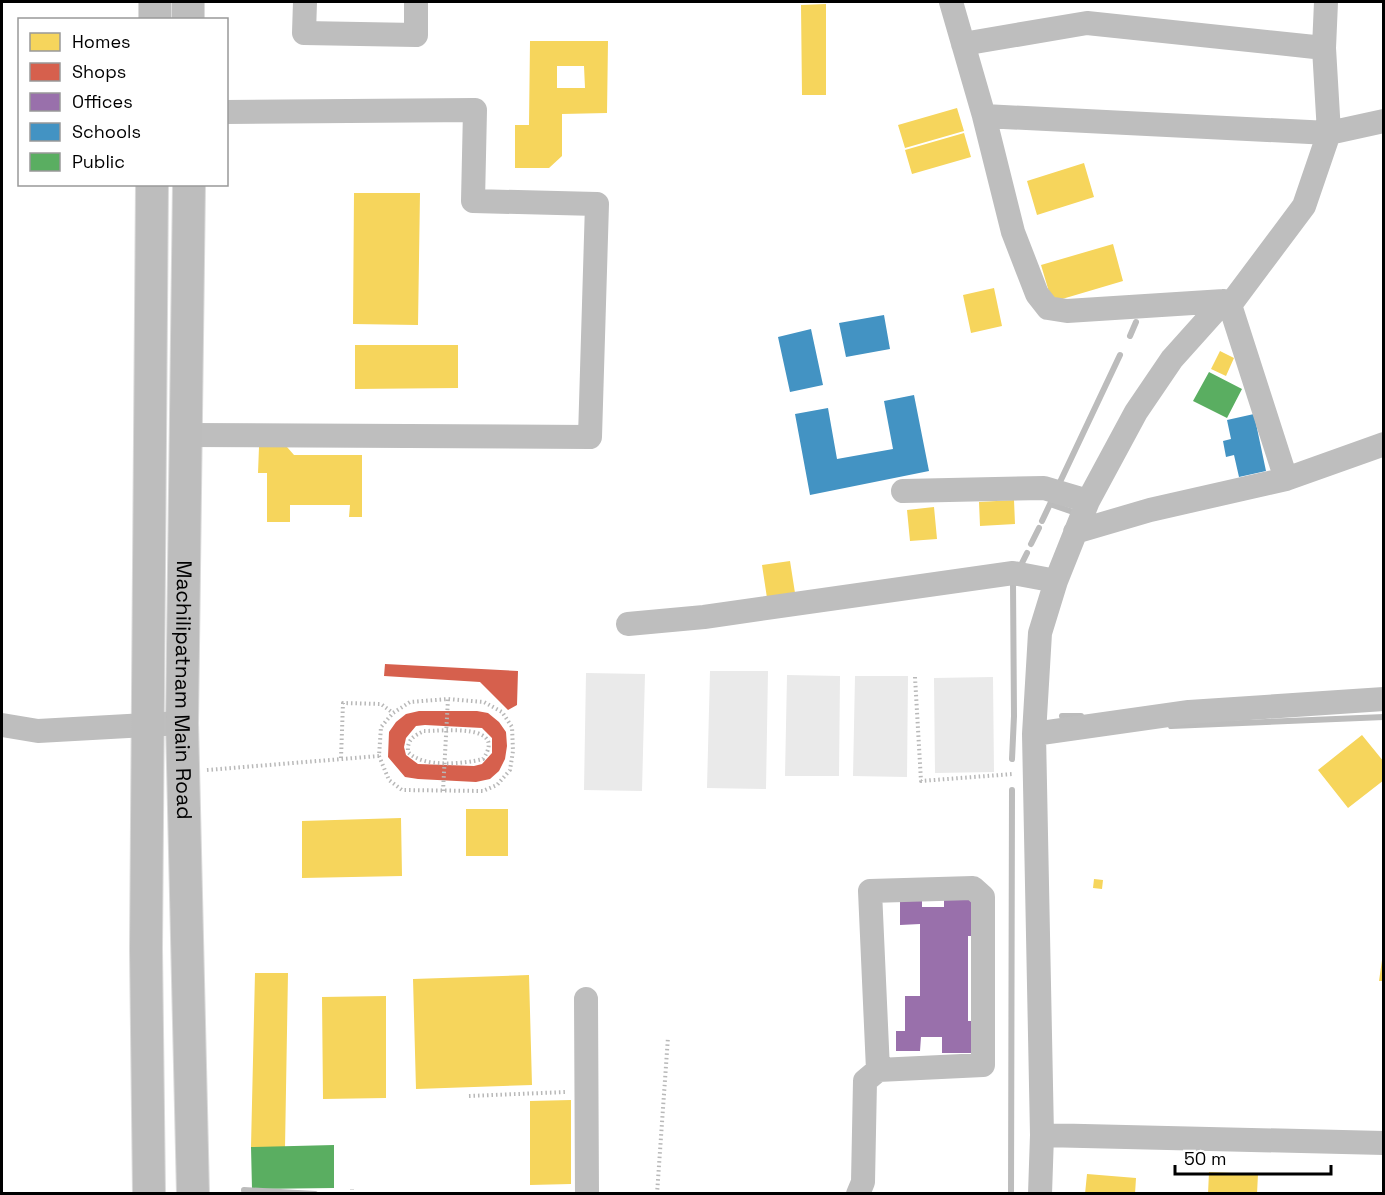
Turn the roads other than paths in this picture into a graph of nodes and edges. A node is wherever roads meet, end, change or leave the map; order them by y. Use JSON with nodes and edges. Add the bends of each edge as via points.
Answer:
{"nodes":[{"id":1,"x":155,"y":2,"type":"edge"},
{"id":2,"x":188,"y":2,"type":"edge"},
{"id":3,"x":304,"y":2,"type":"edge"},
{"id":4,"x":416,"y":2,"type":"edge"},
{"id":5,"x":951,"y":2,"type":"edge"},
{"id":6,"x":1326,"y":2,"type":"edge"},
{"id":7,"x":155,"y":18,"type":"edge"},
{"id":8,"x":188,"y":18,"type":"edge"},
{"id":9,"x":963,"y":44,"type":"junction"},
{"id":10,"x":1324,"y":48,"type":"junction"},
{"id":11,"x":228,"y":112,"type":"edge"},
{"id":12,"x":984,"y":116,"type":"junction"},
{"id":13,"x":1383,"y":121,"type":"edge"},
{"id":14,"x":1329,"y":133,"type":"junction"},
{"id":15,"x":152,"y":186,"type":"edge"},
{"id":16,"x":189,"y":186,"type":"edge"},
{"id":17,"x":1227,"y":303,"type":"junction"},
{"id":18,"x":187,"y":435,"type":"junction"},
{"id":19,"x":1383,"y":444,"type":"edge"},
{"id":20,"x":1286,"y":479,"type":"junction"},
{"id":21,"x":903,"y":491,"type":"dead end"},
{"id":22,"x":1088,"y":501,"type":"junction"},
{"id":23,"x":1075,"y":532,"type":"junction"},
{"id":24,"x":1056,"y":582,"type":"junction"},
{"id":25,"x":628,"y":624,"type":"dead end"},
{"id":26,"x":1383,"y":699,"type":"edge"},
{"id":27,"x":182,"y":723,"type":"junction"},
{"id":28,"x":2,"y":725,"type":"edge"},
{"id":29,"x":147,"y":725,"type":"junction"},
{"id":30,"x":1034,"y":734,"type":"junction"},
{"id":31,"x":586,"y":999,"type":"dead end"},
{"id":32,"x":878,"y":1070,"type":"junction"},
{"id":33,"x":1042,"y":1135,"type":"junction"},
{"id":34,"x":1383,"y":1143,"type":"edge"},
{"id":35,"x":149,"y":1194,"type":"edge"},
{"id":36,"x":165,"y":1194,"type":"edge"},
{"id":37,"x":184,"y":1194,"type":"edge"},
{"id":38,"x":193,"y":1194,"type":"edge"},
{"id":39,"x":587,"y":1194,"type":"edge"},
{"id":40,"x":858,"y":1194,"type":"edge"},
{"id":41,"x":1040,"y":1194,"type":"edge"}],
"edges":[{"from":1,"to":7,"type":"main road"},
{"from":2,"to":8,"type":"main road"},
{"from":3,"to":4,"type":"street","via":[[304,33],[416,35]]},
{"from":5,"to":9,"type":"street"},
{"from":6,"to":10,"type":"street"},
{"from":9,"to":10,"type":"street","via":[[1087,23]]},
{"from":9,"to":12,"type":"street"},
{"from":10,"to":14,"type":"street"},
{"from":11,"to":18,"type":"street","via":[[475,110],[473,201],[597,204],[590,437]]},
{"from":12,"to":14,"type":"street"},
{"from":12,"to":17,"type":"street","via":[[1013,232],[1037,294],[1048,308],[1067,311]]},
{"from":13,"to":14,"type":"street"},
{"from":14,"to":17,"type":"street","via":[[1304,206]]},
{"from":15,"to":29,"type":"main road","name":"Machilipatnam Main Road"},
{"from":16,"to":18,"type":"main road","name":"Machilipatnam Main Road"},
{"from":17,"to":20,"type":"street"},
{"from":17,"to":22,"type":"street","via":[[1172,359],[1142,403]]},
{"from":18,"to":27,"type":"main road","name":"Machilipatnam Main Road"},
{"from":19,"to":20,"type":"street"},
{"from":20,"to":23,"type":"street","via":[[1150,510]]},
{"from":21,"to":22,"type":"street","via":[[1044,488]]},
{"from":22,"to":23,"type":"street"},
{"from":23,"to":24,"type":"street"},
{"from":24,"to":25,"type":"street","via":[[1013,573],[704,617]]},
{"from":24,"to":30,"type":"street","via":[[1040,633]]},
{"from":26,"to":30,"type":"street","via":[[1189,712]]},
{"from":27,"to":29,"type":"street"},
{"from":27,"to":38,"type":"main road","name":"Machilipatnam Main Road"},
{"from":28,"to":29,"type":"street","via":[[38,731]]},
{"from":29,"to":35,"type":"main road","name":"Machilipatnam Main Road"},
{"from":30,"to":33,"type":"street"},
{"from":31,"to":39,"type":"street"},
{"from":32,"to":32,"type":"street","via":[[870,891],[973,888],[983,897],[983,1065]]},
{"from":32,"to":40,"type":"street","via":[[865,1081],[863,1182]]},
{"from":33,"to":34,"type":"street"},
{"from":33,"to":41,"type":"street"},
{"from":36,"to":37,"type":"main road"}]}
